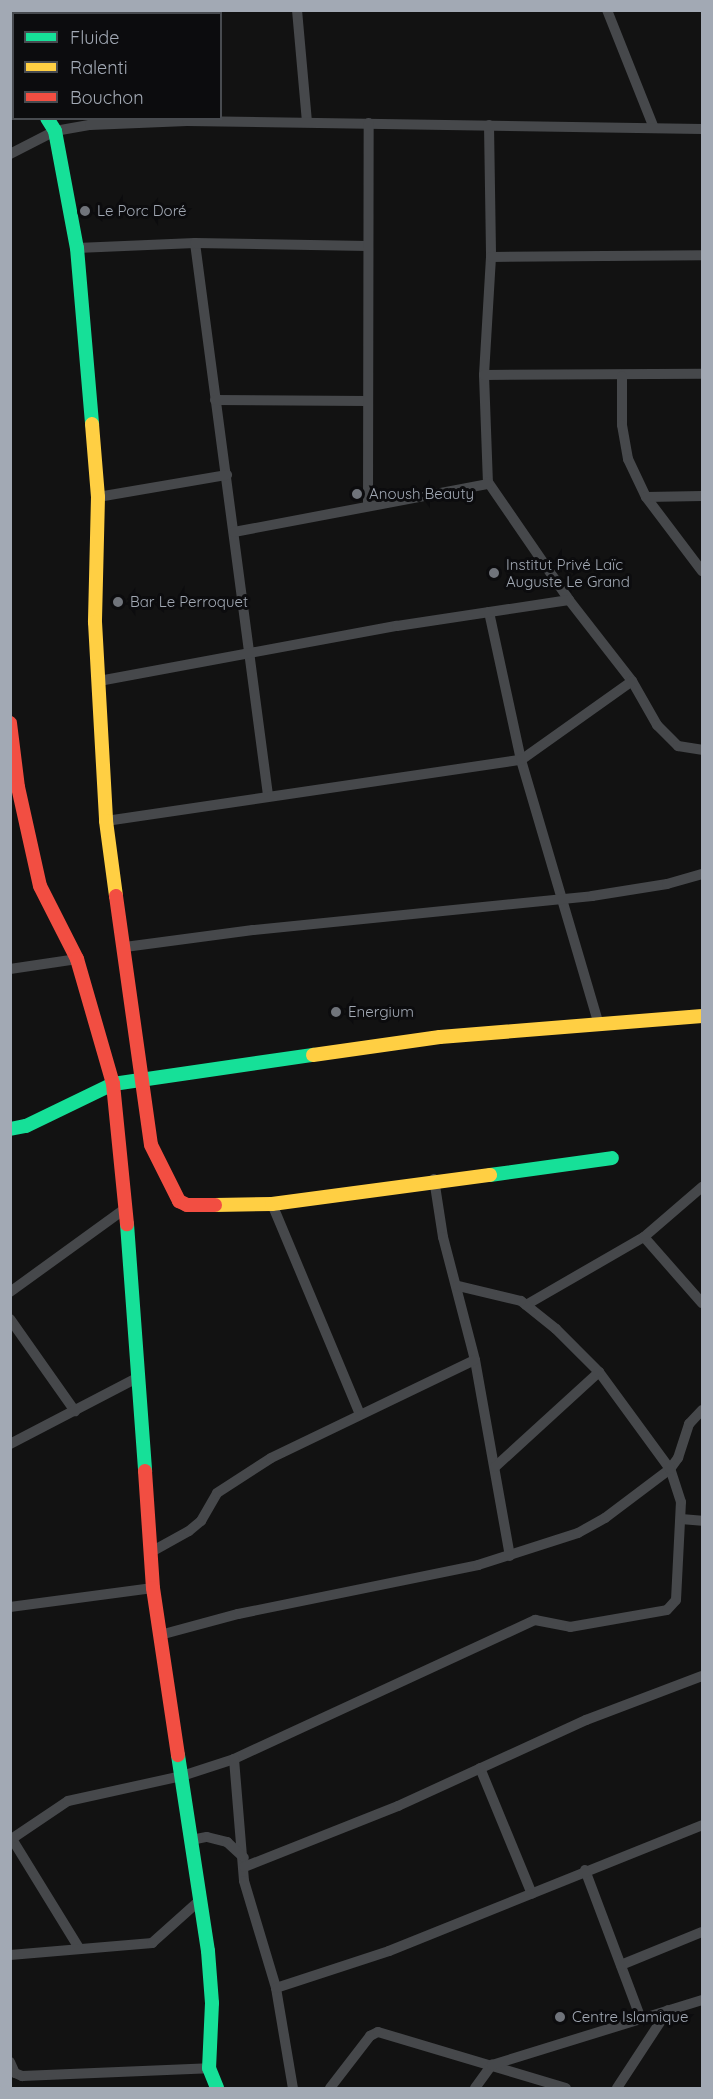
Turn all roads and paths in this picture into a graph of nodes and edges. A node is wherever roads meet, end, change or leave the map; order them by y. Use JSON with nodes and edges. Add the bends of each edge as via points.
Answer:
{"nodes":[{"id":1,"x":297,"y":10,"type":"edge"},
{"id":2,"x":607,"y":10,"type":"edge"},
{"id":3,"x":187,"y":120,"type":"edge"},
{"id":4,"x":307,"y":121,"type":"junction"},
{"id":5,"x":48,"y":122,"type":"edge"},
{"id":6,"x":369,"y":123,"type":"junction"},
{"id":7,"x":489,"y":124,"type":"junction"},
{"id":8,"x":654,"y":128,"type":"junction"},
{"id":9,"x":702,"y":129,"type":"edge"},
{"id":10,"x":10,"y":154,"type":"edge"},
{"id":11,"x":195,"y":243,"type":"junction"},
{"id":12,"x":368,"y":246,"type":"junction"},
{"id":13,"x":77,"y":248,"type":"junction"},
{"id":14,"x":702,"y":255,"type":"edge"},
{"id":15,"x":491,"y":256,"type":"junction"},
{"id":16,"x":702,"y":374,"type":"edge"},
{"id":17,"x":484,"y":375,"type":"junction"},
{"id":18,"x":622,"y":376,"type":"junction"},
{"id":19,"x":215,"y":400,"type":"junction"},
{"id":20,"x":367,"y":401,"type":"junction"},
{"id":21,"x":227,"y":475,"type":"junction"},
{"id":22,"x":489,"y":484,"type":"junction"},
{"id":23,"x":702,"y":496,"type":"edge"},
{"id":24,"x":98,"y":497,"type":"junction"},
{"id":25,"x":646,"y":497,"type":"junction"},
{"id":26,"x":368,"y":505,"type":"junction"},
{"id":27,"x":234,"y":532,"type":"junction"},
{"id":28,"x":702,"y":571,"type":"edge"},
{"id":29,"x":569,"y":600,"type":"junction"},
{"id":30,"x":489,"y":612,"type":"junction"},
{"id":31,"x":250,"y":654,"type":"junction"},
{"id":32,"x":99,"y":681,"type":"junction"},
{"id":33,"x":632,"y":681,"type":"junction"},
{"id":34,"x":10,"y":723,"type":"edge"},
{"id":35,"x":702,"y":750,"type":"edge"},
{"id":36,"x":520,"y":760,"type":"junction"},
{"id":37,"x":268,"y":795,"type":"junction"},
{"id":38,"x":106,"y":821,"type":"junction"},
{"id":39,"x":702,"y":874,"type":"edge"},
{"id":40,"x":561,"y":900,"type":"junction"},
{"id":41,"x":125,"y":947,"type":"junction"},
{"id":42,"x":77,"y":959,"type":"junction"},
{"id":43,"x":10,"y":969,"type":"edge"},
{"id":44,"x":702,"y":1016,"type":"edge"},
{"id":45,"x":598,"y":1022,"type":"junction"},
{"id":46,"x":145,"y":1081,"type":"junction"},
{"id":47,"x":113,"y":1084,"type":"junction"},
{"id":48,"x":26,"y":1126,"type":"junction"},
{"id":49,"x":10,"y":1129,"type":"edge"},
{"id":50,"x":10,"y":1138,"type":"edge"},
{"id":51,"x":612,"y":1158,"type":"dead end"},
{"id":52,"x":434,"y":1179,"type":"junction"},
{"id":53,"x":702,"y":1187,"type":"edge"},
{"id":54,"x":272,"y":1204,"type":"junction"},
{"id":55,"x":126,"y":1208,"type":"junction"},
{"id":56,"x":644,"y":1237,"type":"junction"},
{"id":57,"x":458,"y":1286,"type":"junction"},
{"id":58,"x":10,"y":1292,"type":"edge"},
{"id":59,"x":702,"y":1303,"type":"edge"},
{"id":60,"x":526,"y":1305,"type":"junction"},
{"id":61,"x":10,"y":1319,"type":"edge"},
{"id":62,"x":475,"y":1360,"type":"junction"},
{"id":63,"x":598,"y":1371,"type":"junction"},
{"id":64,"x":137,"y":1378,"type":"junction"},
{"id":65,"x":702,"y":1410,"type":"edge"},
{"id":66,"x":75,"y":1411,"type":"junction"},
{"id":67,"x":360,"y":1414,"type":"junction"},
{"id":68,"x":10,"y":1444,"type":"edge"},
{"id":69,"x":495,"y":1467,"type":"junction"},
{"id":70,"x":670,"y":1469,"type":"junction"},
{"id":71,"x":681,"y":1519,"type":"junction"},
{"id":72,"x":702,"y":1521,"type":"edge"},
{"id":73,"x":151,"y":1552,"type":"junction"},
{"id":74,"x":510,"y":1556,"type":"junction"},
{"id":75,"x":153,"y":1588,"type":"junction"},
{"id":76,"x":10,"y":1607,"type":"edge"},
{"id":77,"x":160,"y":1635,"type":"junction"},
{"id":78,"x":702,"y":1676,"type":"edge"},
{"id":79,"x":234,"y":1759,"type":"junction"},
{"id":80,"x":480,"y":1768,"type":"junction"},
{"id":81,"x":182,"y":1776,"type":"junction"},
{"id":82,"x":702,"y":1825,"type":"edge"},
{"id":83,"x":11,"y":1839,"type":"edge"},
{"id":84,"x":191,"y":1840,"type":"junction"},
{"id":85,"x":244,"y":1863,"type":"junction"},
{"id":86,"x":585,"y":1870,"type":"junction"},
{"id":87,"x":532,"y":1894,"type":"junction"},
{"id":88,"x":199,"y":1900,"type":"junction"},
{"id":89,"x":702,"y":1932,"type":"edge"},
{"id":90,"x":79,"y":1948,"type":"junction"},
{"id":91,"x":10,"y":1955,"type":"edge"},
{"id":92,"x":621,"y":1965,"type":"junction"},
{"id":93,"x":276,"y":1988,"type":"junction"},
{"id":94,"x":702,"y":2000,"type":"edge"},
{"id":95,"x":668,"y":2010,"type":"junction"},
{"id":96,"x":640,"y":2016,"type":"junction"},
{"id":97,"x":10,"y":2062,"type":"edge"},
{"id":98,"x":492,"y":2065,"type":"junction"},
{"id":99,"x":209,"y":2068,"type":"junction"},
{"id":100,"x":217,"y":2088,"type":"edge"},
{"id":101,"x":293,"y":2088,"type":"edge"},
{"id":102,"x":330,"y":2088,"type":"edge"},
{"id":103,"x":475,"y":2088,"type":"edge"},
{"id":104,"x":566,"y":2088,"type":"edge"},
{"id":105,"x":617,"y":2088,"type":"edge"}],
"edges":[{"from":1,"to":4,"type":"street"},
{"from":2,"to":8,"type":"street"},
{"from":3,"to":4,"type":"street"},
{"from":3,"to":5,"type":"street","via":[[90,125]]},
{"from":4,"to":6,"type":"street"},
{"from":5,"to":10,"type":"street"},
{"from":5,"to":13,"type":"street"},
{"from":6,"to":7,"type":"street"},
{"from":6,"to":12,"type":"street"},
{"from":7,"to":8,"type":"street"},
{"from":7,"to":15,"type":"street"},
{"from":8,"to":9,"type":"street"},
{"from":11,"to":12,"type":"street"},
{"from":11,"to":13,"type":"street"},
{"from":11,"to":19,"type":"street"},
{"from":12,"to":20,"type":"street"},
{"from":13,"to":24,"type":"street"},
{"from":14,"to":15,"type":"street"},
{"from":15,"to":17,"type":"street"},
{"from":16,"to":18,"type":"street"},
{"from":17,"to":18,"type":"street"},
{"from":17,"to":22,"type":"street"},
{"from":18,"to":25,"type":"street","via":[[623,440]]},
{"from":19,"to":20,"type":"street"},
{"from":19,"to":21,"type":"street"},
{"from":20,"to":26,"type":"street"},
{"from":21,"to":24,"type":"street"},
{"from":21,"to":27,"type":"street"},
{"from":22,"to":26,"type":"street"},
{"from":22,"to":29,"type":"street"},
{"from":23,"to":25,"type":"street"},
{"from":24,"to":32,"type":"street","via":[[95,622]]},
{"from":25,"to":28,"type":"street"},
{"from":26,"to":27,"type":"street"},
{"from":27,"to":31,"type":"street"},
{"from":29,"to":30,"type":"street"},
{"from":29,"to":33,"type":"street"},
{"from":30,"to":31,"type":"street"},
{"from":30,"to":36,"type":"street"},
{"from":31,"to":32,"type":"street"},
{"from":31,"to":37,"type":"street"},
{"from":32,"to":38,"type":"street"},
{"from":33,"to":35,"type":"street","via":[[657,725],[671,739],[688,750]]},
{"from":33,"to":36,"type":"street"},
{"from":34,"to":42,"type":"street","via":[[18,787],[40,886]]},
{"from":36,"to":37,"type":"street"},
{"from":36,"to":40,"type":"street"},
{"from":37,"to":38,"type":"street"},
{"from":38,"to":41,"type":"street"},
{"from":39,"to":40,"type":"street","via":[[667,885]]},
{"from":40,"to":41,"type":"street","via":[[253,930]]},
{"from":40,"to":45,"type":"street"},
{"from":41,"to":46,"type":"street"},
{"from":42,"to":43,"type":"street"},
{"from":42,"to":47,"type":"street"},
{"from":44,"to":45,"type":"street"},
{"from":45,"to":46,"type":"street","via":[[440,1037]]},
{"from":46,"to":47,"type":"street"},
{"from":46,"to":54,"type":"street","via":[[151,1145],[181,1203]]},
{"from":47,"to":48,"type":"street"},
{"from":47,"to":55,"type":"street"},
{"from":48,"to":49,"type":"street"},
{"from":48,"to":50,"type":"street"},
{"from":51,"to":52,"type":"street"},
{"from":52,"to":54,"type":"street"},
{"from":52,"to":57,"type":"street","via":[[443,1237]]},
{"from":53,"to":56,"type":"street"},
{"from":54,"to":67,"type":"street"},
{"from":55,"to":58,"type":"street"},
{"from":55,"to":64,"type":"street"},
{"from":56,"to":59,"type":"street"},
{"from":56,"to":60,"type":"street"},
{"from":57,"to":60,"type":"street"},
{"from":57,"to":62,"type":"street"},
{"from":60,"to":63,"type":"street"},
{"from":61,"to":66,"type":"street"},
{"from":62,"to":67,"type":"street"},
{"from":62,"to":69,"type":"street"},
{"from":63,"to":69,"type":"street"},
{"from":63,"to":70,"type":"street"},
{"from":64,"to":66,"type":"street"},
{"from":64,"to":73,"type":"street"},
{"from":65,"to":70,"type":"street","via":[[689,1424],[678,1458]]},
{"from":66,"to":68,"type":"street"},
{"from":67,"to":73,"type":"street","via":[[271,1458],[222,1488],[197,1524]]},
{"from":69,"to":74,"type":"street"},
{"from":70,"to":71,"type":"street","via":[[680,1494]]},
{"from":70,"to":74,"type":"street","via":[[589,1528]]},
{"from":71,"to":72,"type":"street"},
{"from":71,"to":79,"type":"street","via":[[676,1600],[667,1610],[570,1627],[535,1620]]},
{"from":73,"to":75,"type":"street"},
{"from":74,"to":77,"type":"street","via":[[229,1616]]},
{"from":75,"to":76,"type":"street"},
{"from":75,"to":77,"type":"street"},
{"from":77,"to":81,"type":"street"},
{"from":78,"to":80,"type":"street","via":[[605,1712]]},
{"from":79,"to":81,"type":"street"},
{"from":79,"to":85,"type":"street"},
{"from":80,"to":85,"type":"street","via":[[377,1815]]},
{"from":80,"to":87,"type":"street"},
{"from":81,"to":83,"type":"street","via":[[68,1801]]},
{"from":81,"to":84,"type":"street"},
{"from":82,"to":86,"type":"street"},
{"from":83,"to":90,"type":"street"},
{"from":84,"to":85,"type":"street","via":[[207,1837],[227,1842]]},
{"from":84,"to":88,"type":"street"},
{"from":85,"to":93,"type":"street","via":[[249,1907]]},
{"from":86,"to":87,"type":"street"},
{"from":86,"to":92,"type":"street"},
{"from":87,"to":93,"type":"street","via":[[389,1951]]},
{"from":88,"to":90,"type":"street","via":[[152,1943]]},
{"from":88,"to":99,"type":"street","via":[[212,1991]]},
{"from":89,"to":92,"type":"street"},
{"from":90,"to":91,"type":"street"},
{"from":92,"to":96,"type":"street"},
{"from":93,"to":101,"type":"street"},
{"from":94,"to":95,"type":"street"},
{"from":95,"to":96,"type":"street"},
{"from":95,"to":105,"type":"street"},
{"from":96,"to":98,"type":"street"},
{"from":97,"to":99,"type":"street","via":[[15,2073],[22,2076]]},
{"from":98,"to":102,"type":"street","via":[[378,2032],[370,2036]]},
{"from":98,"to":103,"type":"street"},
{"from":98,"to":104,"type":"street"},
{"from":99,"to":100,"type":"street"}]}
